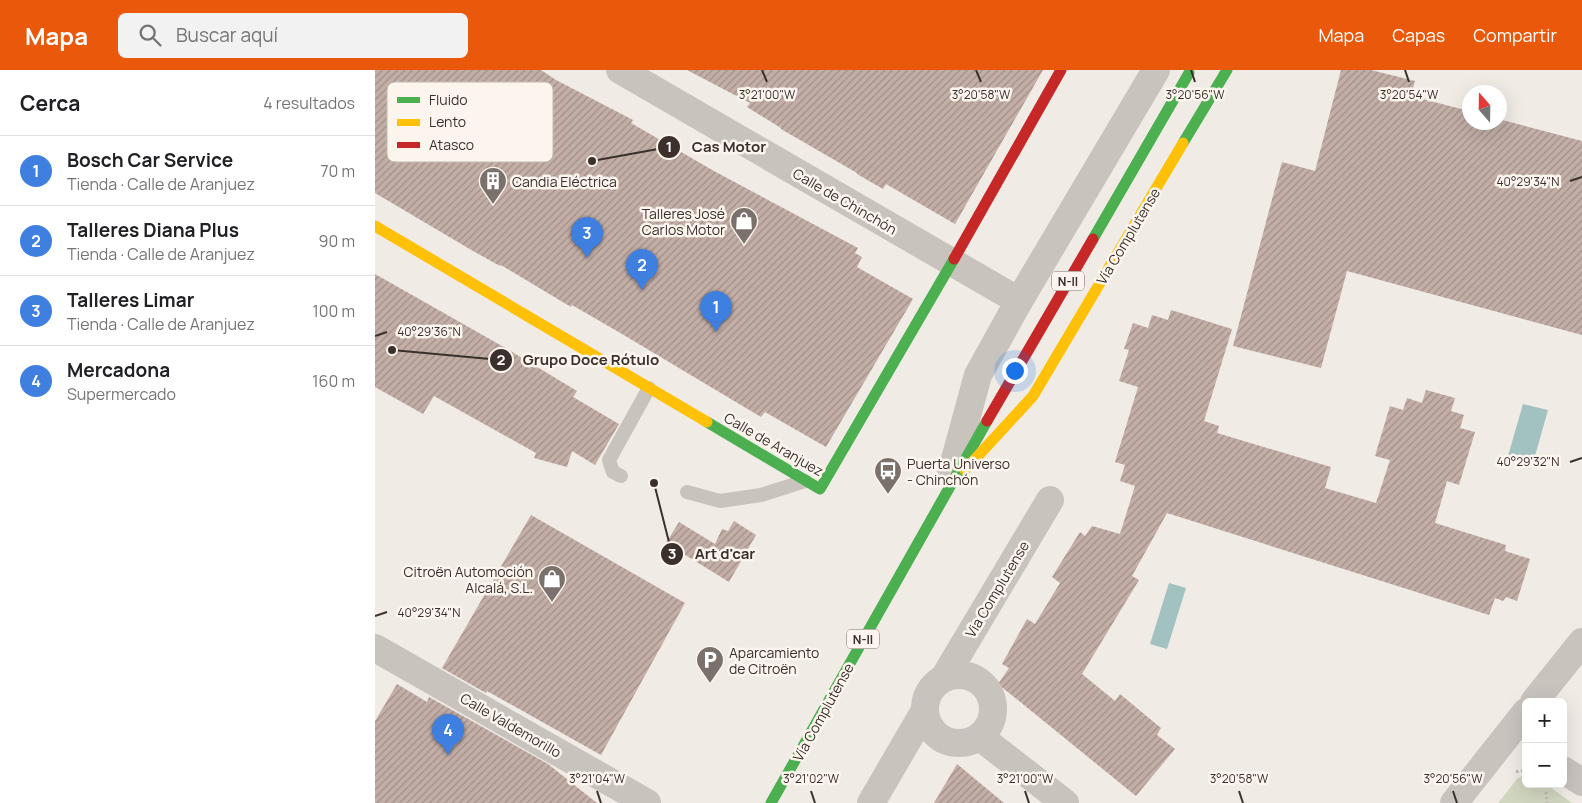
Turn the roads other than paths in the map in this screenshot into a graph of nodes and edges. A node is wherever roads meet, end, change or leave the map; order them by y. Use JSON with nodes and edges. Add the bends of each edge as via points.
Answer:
{"nodes":[{"id":1,"x":620,"y":70,"type":"edge"},
{"id":2,"x":1061,"y":70,"type":"edge"},
{"id":3,"x":1156,"y":70,"type":"edge"},
{"id":4,"x":1227,"y":70,"type":"edge"},
{"id":5,"x":1189,"y":73,"type":"dead end"},
{"id":6,"x":375,"y":226,"type":"edge"},
{"id":7,"x":952,"y":262,"type":"junction"},
{"id":8,"x":1019,"y":301,"type":"junction"},
{"id":9,"x":649,"y":388,"type":"junction"},
{"id":10,"x":621,"y":476,"type":"dead end"},
{"id":11,"x":806,"y":481,"type":"junction"},
{"id":12,"x":947,"y":489,"type":"junction"},
{"id":13,"x":687,"y":492,"type":"dead end"},
{"id":14,"x":1050,"y":500,"type":"dead end"},
{"id":15,"x":1582,"y":642,"type":"edge"},
{"id":16,"x":375,"y":648,"type":"edge"},
{"id":17,"x":944,"y":678,"type":"junction"},
{"id":18,"x":1537,"y":698,"type":"edge"},
{"id":19,"x":924,"y":712,"type":"junction"},
{"id":20,"x":979,"y":737,"type":"junction"},
{"id":21,"x":1522,"y":745,"type":"edge"},
{"id":22,"x":1567,"y":773,"type":"edge"},
{"id":23,"x":1582,"y":782,"type":"edge"},
{"id":24,"x":647,"y":803,"type":"edge"},
{"id":25,"x":771,"y":803,"type":"edge"},
{"id":26,"x":871,"y":803,"type":"edge"},
{"id":27,"x":1065,"y":803,"type":"edge"},
{"id":28,"x":1454,"y":803,"type":"edge"}],
"edges":[{"from":1,"to":7,"type":"street","name":"Calle de Chinchón"},
{"from":2,"to":7,"type":"street","name":"Calle de Aranjuez"},
{"from":3,"to":8,"type":"street","name":"Vía Complutense"},
{"from":4,"to":12,"type":"street","name":"Vía Complutense","via":[[1033,396]]},
{"from":5,"to":12,"type":"street","name":"Vía Complutense","number":"N-II"},
{"from":6,"to":9,"type":"street","name":"Calle de Aranjuez"},
{"from":7,"to":8,"type":"street","name":"Calle de Chinchón"},
{"from":7,"to":11,"type":"street","name":"Calle de Aranjuez","via":[[820,489]]},
{"from":8,"to":12,"type":"street","name":"Vía Complutense","via":[[978,375]]},
{"from":9,"to":10,"type":"lane","via":[[609,460],[613,472]]},
{"from":9,"to":11,"type":"street","name":"Calle de Aranjuez"},
{"from":11,"to":13,"type":"lane","via":[[720,501]]},
{"from":12,"to":25,"type":"street","name":"Vía Complutense","number":"N-II"},
{"from":14,"to":17,"type":"street","name":"Via Complutense"},
{"from":15,"to":18,"type":"street"},
{"from":16,"to":24,"type":"street","name":"Calle Valdemorillo"},
{"from":17,"to":19,"type":"street","via":[[929,692]]},
{"from":17,"to":20,"type":"street","via":[[955,675],[976,679],[991,696],[992,718]]},
{"from":19,"to":20,"type":"street","via":[[932,732],[940,738],[960,744]]},
{"from":19,"to":26,"type":"street"},
{"from":20,"to":27,"type":"street"},
{"from":21,"to":28,"type":"street"},
{"from":22,"to":23,"type":"street"}]}
